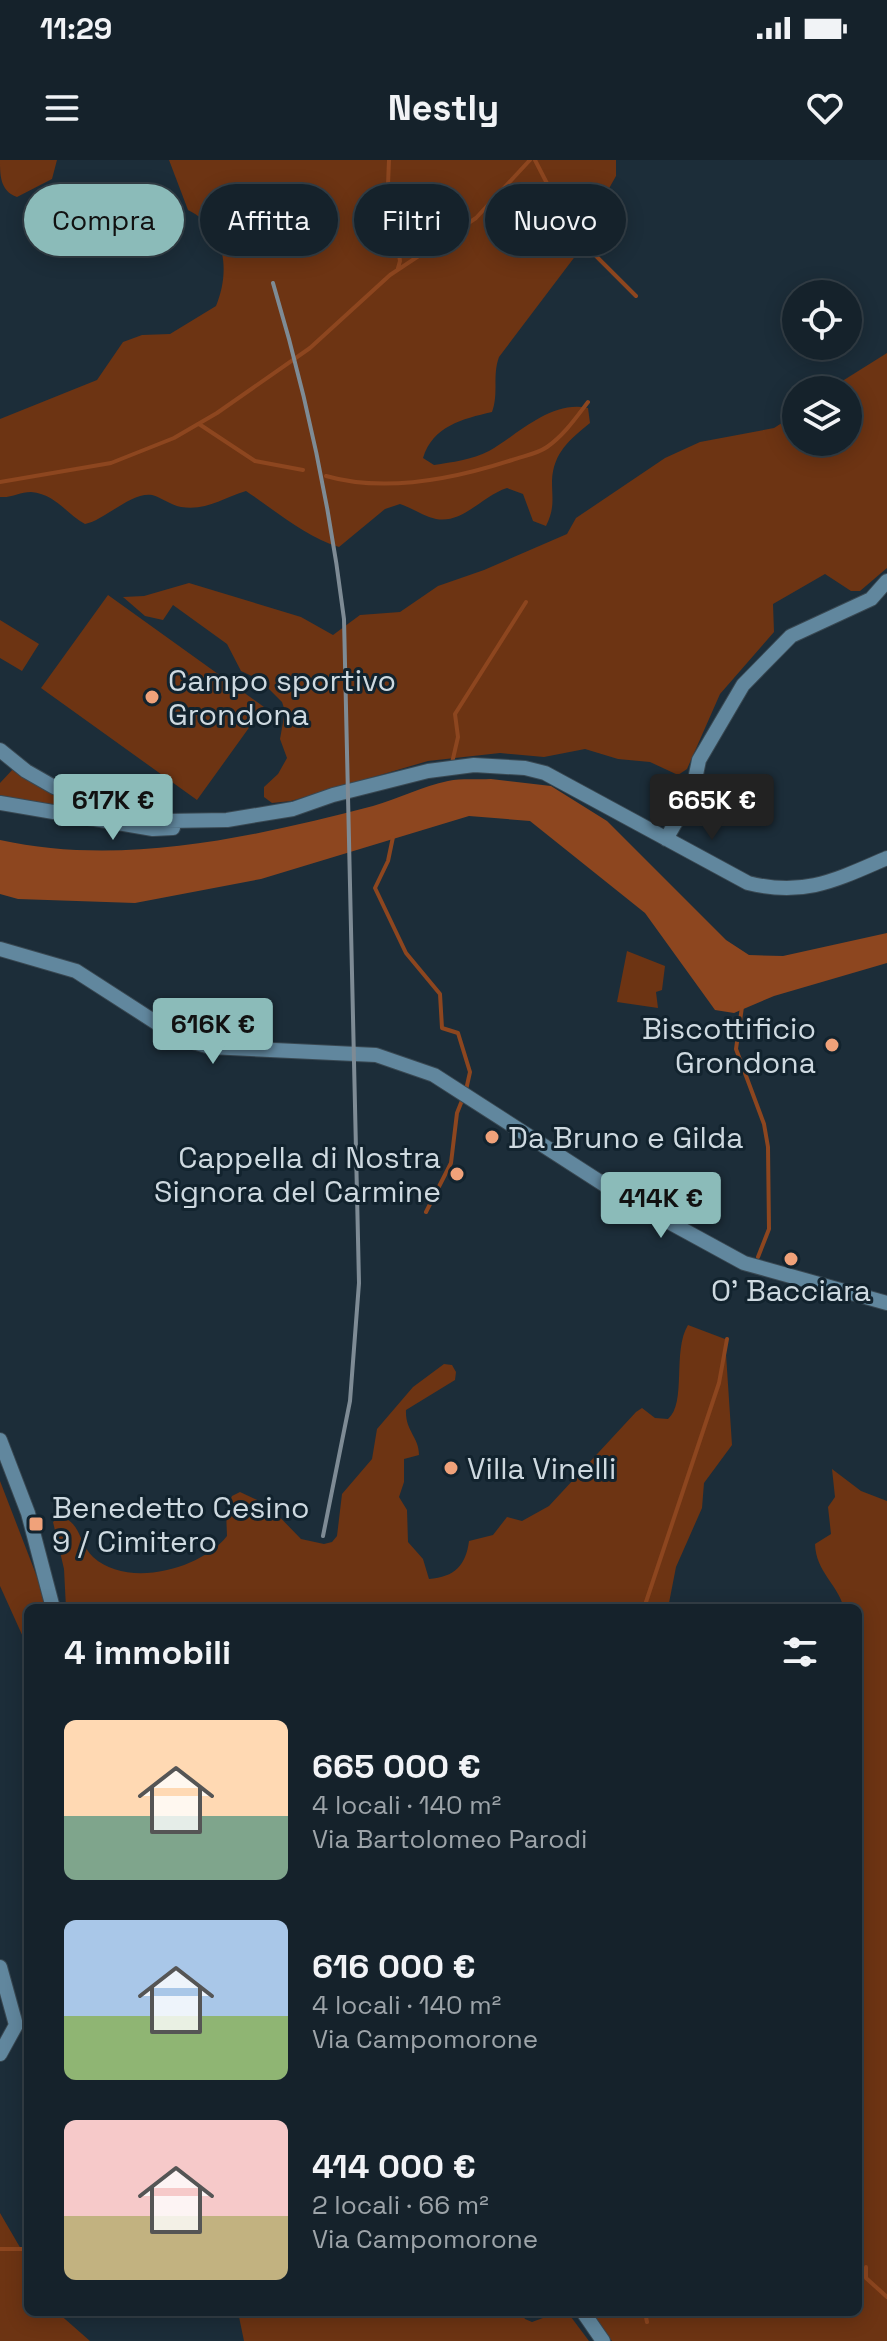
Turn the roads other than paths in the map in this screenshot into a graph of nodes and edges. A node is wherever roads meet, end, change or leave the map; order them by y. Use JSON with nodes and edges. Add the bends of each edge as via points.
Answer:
{"nodes":[{"id":1,"x":887,"y":581,"type":"edge"},
{"id":2,"x":0,"y":750,"type":"edge"},
{"id":3,"x":0,"y":803,"type":"edge"},
{"id":4,"x":210,"y":823,"type":"junction"},
{"id":5,"x":666,"y":839,"type":"junction"},
{"id":6,"x":887,"y":858,"type":"edge"},
{"id":7,"x":0,"y":949,"type":"edge"},
{"id":8,"x":887,"y":1303,"type":"edge"},
{"id":9,"x":0,"y":1440,"type":"edge"},
{"id":10,"x":52,"y":1604,"type":"edge"},
{"id":11,"x":0,"y":1967,"type":"edge"},
{"id":12,"x":0,"y":2054,"type":"edge"},
{"id":13,"x":586,"y":2316,"type":"edge"},
{"id":14,"x":603,"y":2341,"type":"edge"}],
"edges":[{"from":1,"to":5,"type":"street","via":[[871,599],[791,636],[743,685],[699,760],[692,794]]},
{"from":2,"to":4,"type":"street","via":[[54,787],[165,821]]},
{"from":3,"to":4,"type":"street","via":[[153,829]]},
{"from":4,"to":5,"type":"street","via":[[293,809],[428,771],[500,765],[545,773]]},
{"from":5,"to":6,"type":"street","via":[[748,883],[776,890],[826,884]]},
{"from":7,"to":8,"type":"street","via":[[76,971],[180,1038],[210,1047],[376,1055],[434,1075],[646,1211],[744,1263]]},
{"from":9,"to":10,"type":"street","via":[[28,1513]]},
{"from":11,"to":12,"type":"street","via":[[16,2025]]},
{"from":13,"to":14,"type":"street"}]}
